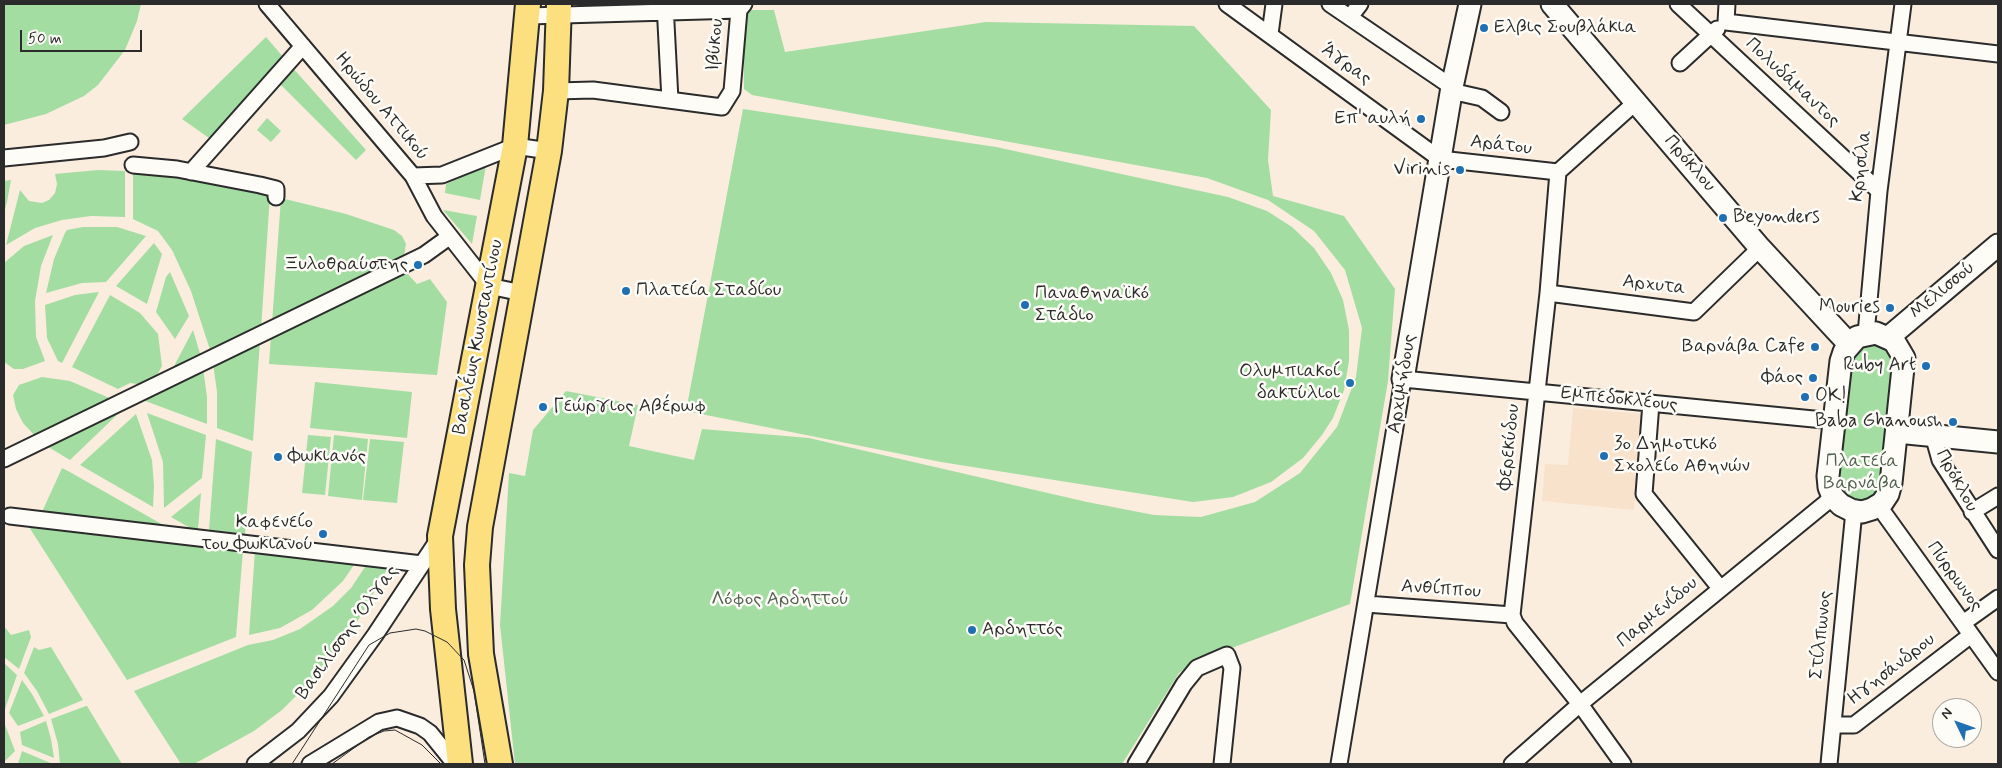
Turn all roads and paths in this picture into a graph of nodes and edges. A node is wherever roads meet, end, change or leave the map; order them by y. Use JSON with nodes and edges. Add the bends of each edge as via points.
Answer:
{"nodes":[{"id":1,"x":1227,"y":4,"type":"edge"},
{"id":2,"x":1274,"y":4,"type":"edge"},
{"id":3,"x":1330,"y":4,"type":"edge"},
{"id":4,"x":1360,"y":4,"type":"edge"},
{"id":5,"x":1470,"y":4,"type":"edge"},
{"id":6,"x":1552,"y":4,"type":"edge"},
{"id":7,"x":1678,"y":4,"type":"edge"},
{"id":8,"x":1727,"y":4,"type":"edge"},
{"id":9,"x":1903,"y":4,"type":"edge"},
{"id":10,"x":274,"y":6,"type":"edge"},
{"id":11,"x":741,"y":6,"type":"edge"},
{"id":12,"x":666,"y":8,"type":"edge"},
{"id":13,"x":528,"y":10,"type":"edge"},
{"id":14,"x":559,"y":10,"type":"edge"},
{"id":15,"x":1350,"y":17,"type":"junction"},
{"id":16,"x":1726,"y":22,"type":"junction"},
{"id":17,"x":1270,"y":34,"type":"junction"},
{"id":18,"x":1711,"y":35,"type":"junction"},
{"id":19,"x":1898,"y":41,"type":"junction"},
{"id":20,"x":303,"y":46,"type":"junction"},
{"id":21,"x":1998,"y":54,"type":"edge"},
{"id":22,"x":1680,"y":63,"type":"dead end"},
{"id":23,"x":1452,"y":89,"type":"junction"},
{"id":24,"x":556,"y":91,"type":"junction"},
{"id":25,"x":670,"y":100,"type":"junction"},
{"id":26,"x":1636,"y":102,"type":"junction"},
{"id":27,"x":1501,"y":112,"type":"dead end"},
{"id":28,"x":130,"y":142,"type":"dead end"},
{"id":29,"x":515,"y":146,"type":"junction"},
{"id":30,"x":549,"y":151,"type":"junction"},
{"id":31,"x":4,"y":158,"type":"edge"},
{"id":32,"x":1440,"y":159,"type":"junction"},
{"id":33,"x":133,"y":165,"type":"dead end"},
{"id":34,"x":191,"y":172,"type":"junction"},
{"id":35,"x":1558,"y":172,"type":"junction"},
{"id":36,"x":413,"y":176,"type":"junction"},
{"id":37,"x":1879,"y":191,"type":"junction"},
{"id":38,"x":276,"y":197,"type":"dead end"},
{"id":39,"x":450,"y":237,"type":"junction"},
{"id":40,"x":1998,"y":245,"type":"edge"},
{"id":41,"x":1760,"y":248,"type":"junction"},
{"id":42,"x":489,"y":286,"type":"junction"},
{"id":43,"x":522,"y":293,"type":"junction"},
{"id":44,"x":1548,"y":293,"type":"junction"},
{"id":45,"x":1889,"y":338,"type":"junction"},
{"id":46,"x":1858,"y":339,"type":"junction"},
{"id":47,"x":1403,"y":379,"type":"junction"},
{"id":48,"x":1536,"y":392,"type":"junction"},
{"id":49,"x":1651,"y":403,"type":"junction"},
{"id":50,"x":1834,"y":421,"type":"junction"},
{"id":51,"x":1897,"y":432,"type":"junction"},
{"id":52,"x":1933,"y":435,"type":"junction"},
{"id":53,"x":1998,"y":442,"type":"edge"},
{"id":54,"x":4,"y":459,"type":"edge"},
{"id":55,"x":1998,"y":496,"type":"edge"},
{"id":56,"x":1833,"y":497,"type":"junction"},
{"id":57,"x":1878,"y":505,"type":"junction"},
{"id":58,"x":1854,"y":510,"type":"junction"},
{"id":59,"x":1972,"y":512,"type":"junction"},
{"id":60,"x":10,"y":516,"type":"dead end"},
{"id":61,"x":440,"y":536,"type":"junction"},
{"id":62,"x":1998,"y":550,"type":"edge"},
{"id":63,"x":422,"y":564,"type":"junction"},
{"id":64,"x":1720,"y":588,"type":"junction"},
{"id":65,"x":1998,"y":598,"type":"edge"},
{"id":66,"x":1366,"y":604,"type":"junction"},
{"id":67,"x":1512,"y":615,"type":"junction"},
{"id":68,"x":1967,"y":629,"type":"junction"},
{"id":69,"x":1998,"y":672,"type":"edge"},
{"id":70,"x":1580,"y":704,"type":"junction"},
{"id":71,"x":1833,"y":725,"type":"junction"},
{"id":72,"x":255,"y":764,"type":"edge"},
{"id":73,"x":310,"y":764,"type":"edge"},
{"id":74,"x":454,"y":764,"type":"edge"},
{"id":75,"x":460,"y":764,"type":"edge"},
{"id":76,"x":500,"y":764,"type":"edge"},
{"id":77,"x":1136,"y":764,"type":"edge"},
{"id":78,"x":1222,"y":764,"type":"edge"},
{"id":79,"x":1340,"y":764,"type":"edge"},
{"id":80,"x":1512,"y":764,"type":"edge"},
{"id":81,"x":1623,"y":764,"type":"edge"},
{"id":82,"x":1829,"y":764,"type":"edge"}],
"edges":[{"from":1,"to":17,"type":"street","name":"Άγρας"},
{"from":2,"to":17,"type":"street"},
{"from":3,"to":15,"type":"street"},
{"from":4,"to":15,"type":"street"},
{"from":5,"to":23,"type":"street","name":"Αρχιμήδους"},
{"from":6,"to":26,"type":"street","name":"Πρόκλου"},
{"from":7,"to":18,"type":"street","name":"Πολυδάμαντος"},
{"from":8,"to":16,"type":"street"},
{"from":9,"to":19,"type":"street","name":"Κρησίλα"},
{"from":10,"to":20,"type":"street","name":"Ηρώδου Αττικού"},
{"from":11,"to":12,"type":"street"},
{"from":11,"to":25,"type":"street","name":"Ιβύκου","via":[[732,90],[722,107]]},
{"from":12,"to":14,"type":"street"},
{"from":12,"to":25,"type":"street"},
{"from":13,"to":14,"type":"street"},
{"from":13,"to":29,"type":"main road","name":"Βασιλέως Κωνσταντίνου"},
{"from":14,"to":24,"type":"main road","name":"Βασιλέως Κωνσταντίνου"},
{"from":15,"to":23,"type":"street"},
{"from":16,"to":18,"type":"street"},
{"from":16,"to":19,"type":"street"},
{"from":17,"to":32,"type":"street","name":"Άγρας"},
{"from":18,"to":22,"type":"street"},
{"from":18,"to":37,"type":"street","name":"Πολυδάμαντος"},
{"from":19,"to":21,"type":"street"},
{"from":19,"to":37,"type":"street","name":"Κρησίλα"},
{"from":20,"to":34,"type":"street"},
{"from":20,"to":36,"type":"street","name":"Ηρώδου Αττικού"},
{"from":23,"to":27,"type":"street","via":[[1482,98]]},
{"from":23,"to":32,"type":"street","name":"Αρχιμήδους"},
{"from":24,"to":25,"type":"street","via":[[592,90]]},
{"from":24,"to":30,"type":"main road","name":"Βασιλέως Κωνσταντίνου"},
{"from":26,"to":35,"type":"street"},
{"from":26,"to":41,"type":"street","name":"Πρόκλου"},
{"from":28,"to":31,"type":"street","via":[[104,148]]},
{"from":29,"to":30,"type":"street"},
{"from":29,"to":36,"type":"street","via":[[442,175]]},
{"from":29,"to":42,"type":"main road","name":"Βασιλέως Κωνσταντίνου"},
{"from":30,"to":43,"type":"main road","name":"Βασιλέως Κωνσταντίνου"},
{"from":32,"to":35,"type":"street","name":"Αράτου"},
{"from":32,"to":47,"type":"street","name":"Αρχιμήδους"},
{"from":33,"to":34,"type":"street"},
{"from":34,"to":38,"type":"street","via":[[276,189]]},
{"from":35,"to":44,"type":"street","name":"Φερεκύδου"},
{"from":36,"to":39,"type":"street","name":"Ηρώδου Αττικού","via":[[434,216]]},
{"from":37,"to":46,"type":"street","name":"Κρησίλα"},
{"from":39,"to":42,"type":"street","name":"Ηρώδου Αττικού"},
{"from":39,"to":54,"type":"street","via":[[424,255]]},
{"from":40,"to":45,"type":"street","name":"Μελισσού"},
{"from":41,"to":44,"type":"street","name":"Αρχυτα","via":[[1694,312]]},
{"from":41,"to":46,"type":"street","name":"Πρόκλου"},
{"from":42,"to":43,"type":"street"},
{"from":42,"to":61,"type":"main road","name":"Βασιλέως Κωνσταντίνου"},
{"from":43,"to":76,"type":"main road","name":"Βασιλέως Κωνσταντίνου","via":[[480,527],[477,565],[481,654]]},
{"from":44,"to":48,"type":"street","name":"Φερεκύδου"},
{"from":45,"to":46,"type":"street","via":[[1876,333]]},
{"from":45,"to":51,"type":"street","via":[[1901,349],[1904,358]]},
{"from":46,"to":50,"type":"street","via":[[1841,362]]},
{"from":47,"to":48,"type":"street","name":"Εμπεδοκλέους"},
{"from":47,"to":66,"type":"street","name":"Αρχιμήδους"},
{"from":48,"to":49,"type":"street","name":"Εμπεδοκλέους"},
{"from":48,"to":67,"type":"street","name":"Φερεκύδου"},
{"from":49,"to":50,"type":"street","name":"Εμπεδοκλέους"},
{"from":49,"to":64,"type":"street","via":[[1644,494]]},
{"from":50,"to":56,"type":"street","via":[[1828,476]]},
{"from":51,"to":52,"type":"street"},
{"from":51,"to":57,"type":"street","via":[[1891,483],[1888,494]]},
{"from":52,"to":53,"type":"street"},
{"from":52,"to":59,"type":"street","name":"Πρόκλου","via":[[1940,460]]},
{"from":55,"to":59,"type":"street"},
{"from":56,"to":58,"type":"street","via":[[1841,505]]},
{"from":56,"to":64,"type":"street","name":"Παρμενίδου"},
{"from":57,"to":58,"type":"street","via":[[1862,512]]},
{"from":57,"to":68,"type":"street","name":"Πύρρωνος"},
{"from":58,"to":71,"type":"street","name":"Στίλπωνος"},
{"from":59,"to":62,"type":"street","name":"Πρόκλου"},
{"from":60,"to":63,"type":"street"},
{"from":61,"to":63,"type":"street","name":"Βασιλίσσης Όλγας"},
{"from":61,"to":75,"type":"main road","name":"Βασιλέως Κωνσταντίνου","via":[[443,609]]},
{"from":63,"to":72,"type":"street","name":"Βασιλίσσης Όλγας","via":[[331,696],[298,731]]},
{"from":64,"to":70,"type":"street","name":"Παρμενίδου"},
{"from":65,"to":68,"type":"street","name":"Ηγησάνδρου"},
{"from":66,"to":67,"type":"street","name":"Ανθίππου"},
{"from":66,"to":79,"type":"street","name":"Αρχιμήδους"},
{"from":67,"to":70,"type":"street"},
{"from":68,"to":69,"type":"street","name":"Πύρρωνος"},
{"from":68,"to":71,"type":"street","name":"Ηγησάνδρου","via":[[1854,725]]},
{"from":70,"to":80,"type":"street","name":"Παρμενίδου"},
{"from":70,"to":81,"type":"street"},
{"from":71,"to":82,"type":"street","name":"Στίλπωνος"},
{"from":73,"to":74,"type":"street","via":[[379,722],[397,718],[420,726],[441,744]]},
{"from":77,"to":78,"type":"street","via":[[1197,668],[1228,655],[1232,668]]}]}
